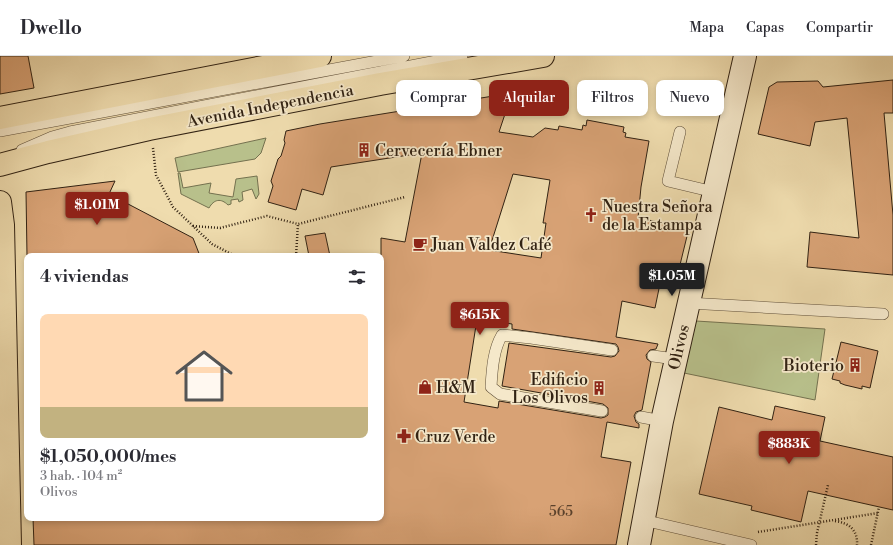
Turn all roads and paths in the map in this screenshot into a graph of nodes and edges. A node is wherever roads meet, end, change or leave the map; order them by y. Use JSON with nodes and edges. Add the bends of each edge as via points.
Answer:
{"nodes":[{"id":1,"x":320,"y":56,"type":"edge"},
{"id":2,"x":404,"y":56,"type":"edge"},
{"id":3,"x":462,"y":56,"type":"edge"},
{"id":4,"x":543,"y":56,"type":"edge"},
{"id":5,"x":745,"y":56,"type":"edge"},
{"id":6,"x":0,"y":118,"type":"edge"},
{"id":7,"x":149,"y":128,"type":"junction"},
{"id":8,"x":0,"y":131,"type":"edge"},
{"id":9,"x":680,"y":132,"type":"dead end"},
{"id":10,"x":0,"y":162,"type":"edge"},
{"id":11,"x":0,"y":165,"type":"edge"},
{"id":12,"x":714,"y":192,"type":"junction"},
{"id":13,"x":405,"y":197,"type":"dead end"},
{"id":14,"x":0,"y":202,"type":"edge"},
{"id":15,"x":298,"y":224,"type":"junction"},
{"id":16,"x":193,"y":226,"type":"junction"},
{"id":17,"x":229,"y":253,"type":"edge"},
{"id":18,"x":296,"y":253,"type":"edge"},
{"id":19,"x":688,"y":303,"type":"junction"},
{"id":20,"x":883,"y":314,"type":"dead end"},
{"id":21,"x":612,"y":350,"type":"dead end"},
{"id":22,"x":653,"y":356,"type":"dead end"},
{"id":23,"x":675,"y":359,"type":"junction"},
{"id":24,"x":602,"y":411,"type":"dead end"},
{"id":25,"x":641,"y":417,"type":"dead end"},
{"id":26,"x":662,"y":421,"type":"junction"},
{"id":27,"x":828,"y":485,"type":"dead end"},
{"id":28,"x":880,"y":507,"type":"dead end"},
{"id":29,"x":878,"y":513,"type":"junction"},
{"id":30,"x":643,"y":520,"type":"junction"},
{"id":31,"x":833,"y":520,"type":"junction"},
{"id":32,"x":820,"y":523,"type":"junction"},
{"id":33,"x":758,"y":532,"type":"dead end"},
{"id":34,"x":10,"y":545,"type":"edge"},
{"id":35,"x":639,"y":545,"type":"edge"},
{"id":36,"x":751,"y":545,"type":"edge"},
{"id":37,"x":816,"y":545,"type":"edge"},
{"id":38,"x":857,"y":545,"type":"edge"},
{"id":39,"x":871,"y":545,"type":"edge"}],
"edges":[{"from":1,"to":6,"type":"main road"},
{"from":2,"to":8,"type":"lane"},
{"from":3,"to":10,"type":"lane","via":[[70,132],[35,144]]},
{"from":4,"to":7,"type":"main road","name":"Avenida Independencia"},
{"from":5,"to":12,"type":"street","name":"Olivos"},
{"from":7,"to":11,"type":"main road","name":"Avenida Independencia"},
{"from":7,"to":16,"type":"path","via":[[156,175],[173,207]]},
{"from":9,"to":12,"type":"lane","via":[[668,181]]},
{"from":12,"to":19,"type":"street","name":"Olivos"},
{"from":13,"to":15,"type":"path"},
{"from":14,"to":34,"type":"main road","via":[[3,224]]},
{"from":15,"to":16,"type":"path","via":[[267,216],[220,228]]},
{"from":15,"to":18,"type":"path"},
{"from":16,"to":17,"type":"path","via":[[212,244]]},
{"from":19,"to":20,"type":"lane"},
{"from":19,"to":23,"type":"street","name":"Olivos"},
{"from":21,"to":24,"type":"lane","via":[[502,336],[494,359],[491,387],[500,394]]},
{"from":22,"to":23,"type":"lane"},
{"from":23,"to":26,"type":"street","name":"Olivos"},
{"from":25,"to":26,"type":"lane"},
{"from":26,"to":30,"type":"street","name":"Olivos"},
{"from":27,"to":32,"type":"path"},
{"from":28,"to":29,"type":"path"},
{"from":29,"to":31,"type":"path"},
{"from":29,"to":39,"type":"path"},
{"from":30,"to":35,"type":"street","name":"Olivos"},
{"from":30,"to":36,"type":"lane"},
{"from":31,"to":32,"type":"path"},
{"from":31,"to":38,"type":"path","via":[[853,528]]},
{"from":32,"to":33,"type":"path"},
{"from":32,"to":37,"type":"path"}]}
